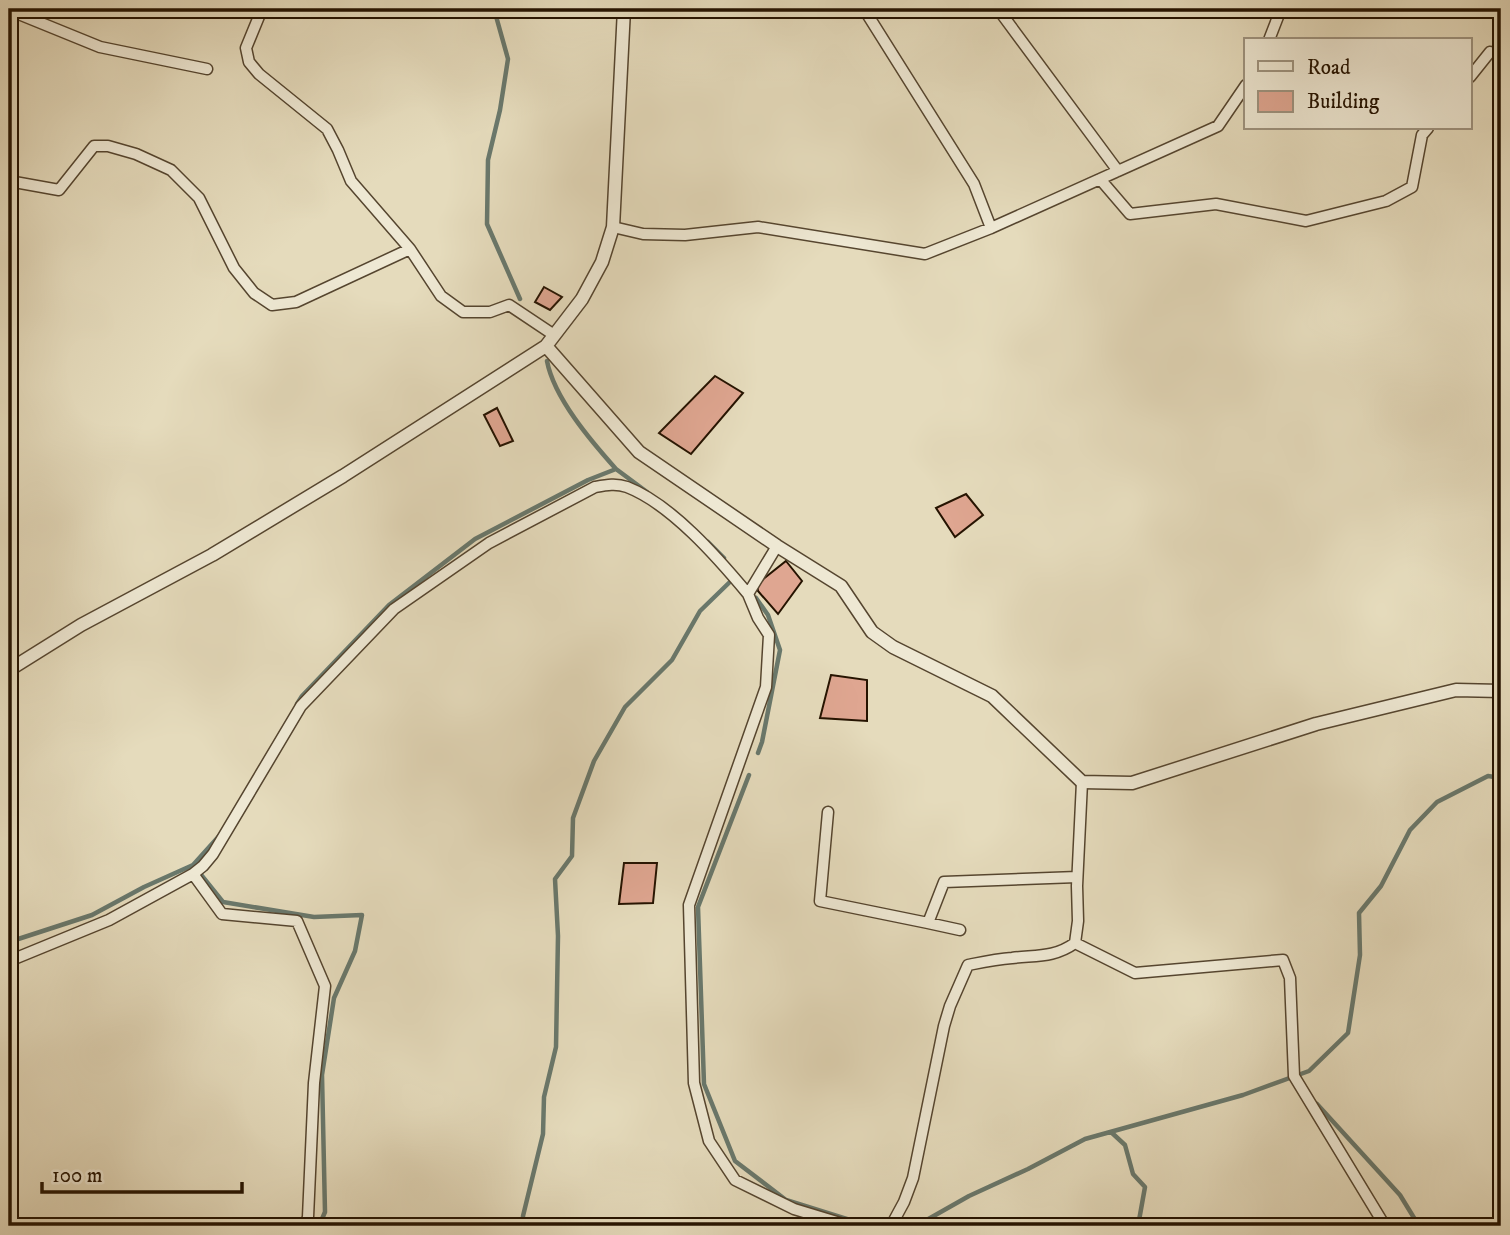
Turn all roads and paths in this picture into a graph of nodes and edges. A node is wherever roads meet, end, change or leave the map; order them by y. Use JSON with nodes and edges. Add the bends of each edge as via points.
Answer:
{"nodes":[{"id":1,"x":262,"y":9,"type":"edge"},
{"id":2,"x":624,"y":9,"type":"edge"},
{"id":3,"x":864,"y":9,"type":"edge"},
{"id":4,"x":998,"y":9,"type":"edge"},
{"id":5,"x":1281,"y":9,"type":"edge"},
{"id":6,"x":9,"y":10,"type":"edge"},
{"id":7,"x":1270,"y":38,"type":"edge"},
{"id":8,"x":1490,"y":52,"type":"dead end"},
{"id":9,"x":207,"y":69,"type":"dead end"},
{"id":10,"x":1472,"y":74,"type":"edge"},
{"id":11,"x":1244,"y":88,"type":"edge"},
{"id":12,"x":1426,"y":130,"type":"edge"},
{"id":13,"x":1118,"y":171,"type":"junction"},
{"id":14,"x":1100,"y":179,"type":"junction"},
{"id":15,"x":9,"y":181,"type":"edge"},
{"id":16,"x":613,"y":228,"type":"junction"},
{"id":17,"x":990,"y":228,"type":"junction"},
{"id":18,"x":410,"y":249,"type":"junction"},
{"id":19,"x":554,"y":335,"type":"junction"},
{"id":20,"x":546,"y":346,"type":"junction"},
{"id":21,"x":777,"y":546,"type":"junction"},
{"id":22,"x":748,"y":594,"type":"junction"},
{"id":23,"x":9,"y":670,"type":"edge"},
{"id":24,"x":1501,"y":691,"type":"edge"},
{"id":25,"x":1082,"y":782,"type":"junction"},
{"id":26,"x":828,"y":812,"type":"dead end"},
{"id":27,"x":193,"y":874,"type":"junction"},
{"id":28,"x":1077,"y":877,"type":"junction"},
{"id":29,"x":928,"y":923,"type":"junction"},
{"id":30,"x":960,"y":930,"type":"dead end"},
{"id":31,"x":1075,"y":943,"type":"junction"},
{"id":32,"x":9,"y":961,"type":"edge"},
{"id":33,"x":305,"y":1226,"type":"edge"},
{"id":34,"x":850,"y":1226,"type":"edge"},
{"id":35,"x":891,"y":1226,"type":"edge"},
{"id":36,"x":1385,"y":1226,"type":"edge"}],
"edges":[{"from":1,"to":18,"type":"street","via":[[246,48],[249,62],[327,129],[351,181]]},
{"from":2,"to":16,"type":"street"},
{"from":3,"to":17,"type":"street","via":[[974,184]]},
{"from":4,"to":13,"type":"street"},
{"from":5,"to":7,"type":"street"},
{"from":6,"to":9,"type":"street","via":[[100,47]]},
{"from":8,"to":10,"type":"street"},
{"from":11,"to":13,"type":"street","via":[[1218,126]]},
{"from":12,"to":14,"type":"street","via":[[1412,187],[1386,201],[1306,221],[1216,204],[1130,214]]},
{"from":13,"to":14,"type":"street"},
{"from":14,"to":17,"type":"street"},
{"from":15,"to":18,"type":"street","via":[[59,190],[94,146],[136,154],[171,170],[199,198],[234,268],[254,293],[272,305],[296,302]]},
{"from":16,"to":17,"type":"street","via":[[685,235],[758,227],[925,254]]},
{"from":16,"to":19,"type":"street","via":[[602,262],[582,299]]},
{"from":18,"to":19,"type":"street","via":[[441,296],[463,312],[489,312],[509,305]]},
{"from":19,"to":20,"type":"street"},
{"from":20,"to":21,"type":"street","via":[[639,452]]},
{"from":20,"to":23,"type":"street","via":[[248,533]]},
{"from":21,"to":22,"type":"street"},
{"from":21,"to":25,"type":"street","via":[[842,586],[872,632],[893,648],[992,696]]},
{"from":22,"to":27,"type":"street","via":[[715,555],[651,500],[626,487],[595,487],[489,543],[394,609],[301,706],[203,866]]},
{"from":22,"to":34,"type":"street","via":[[769,635],[766,687],[689,905],[694,1083],[709,1141],[735,1180],[794,1209]]},
{"from":24,"to":25,"type":"street","via":[[1456,690],[1316,723],[1132,783]]},
{"from":25,"to":28,"type":"street"},
{"from":26,"to":29,"type":"street","via":[[820,901]]},
{"from":27,"to":32,"type":"street","via":[[109,920]]},
{"from":27,"to":33,"type":"street","via":[[222,914],[296,921],[325,986]]},
{"from":28,"to":29,"type":"street","via":[[944,882]]},
{"from":28,"to":31,"type":"street"},
{"from":29,"to":30,"type":"street"},
{"from":31,"to":35,"type":"street","via":[[1047,957],[968,965],[944,1026],[913,1178]]},
{"from":31,"to":36,"type":"street","via":[[1135,973],[1283,960],[1290,978],[1294,1076]]}]}
